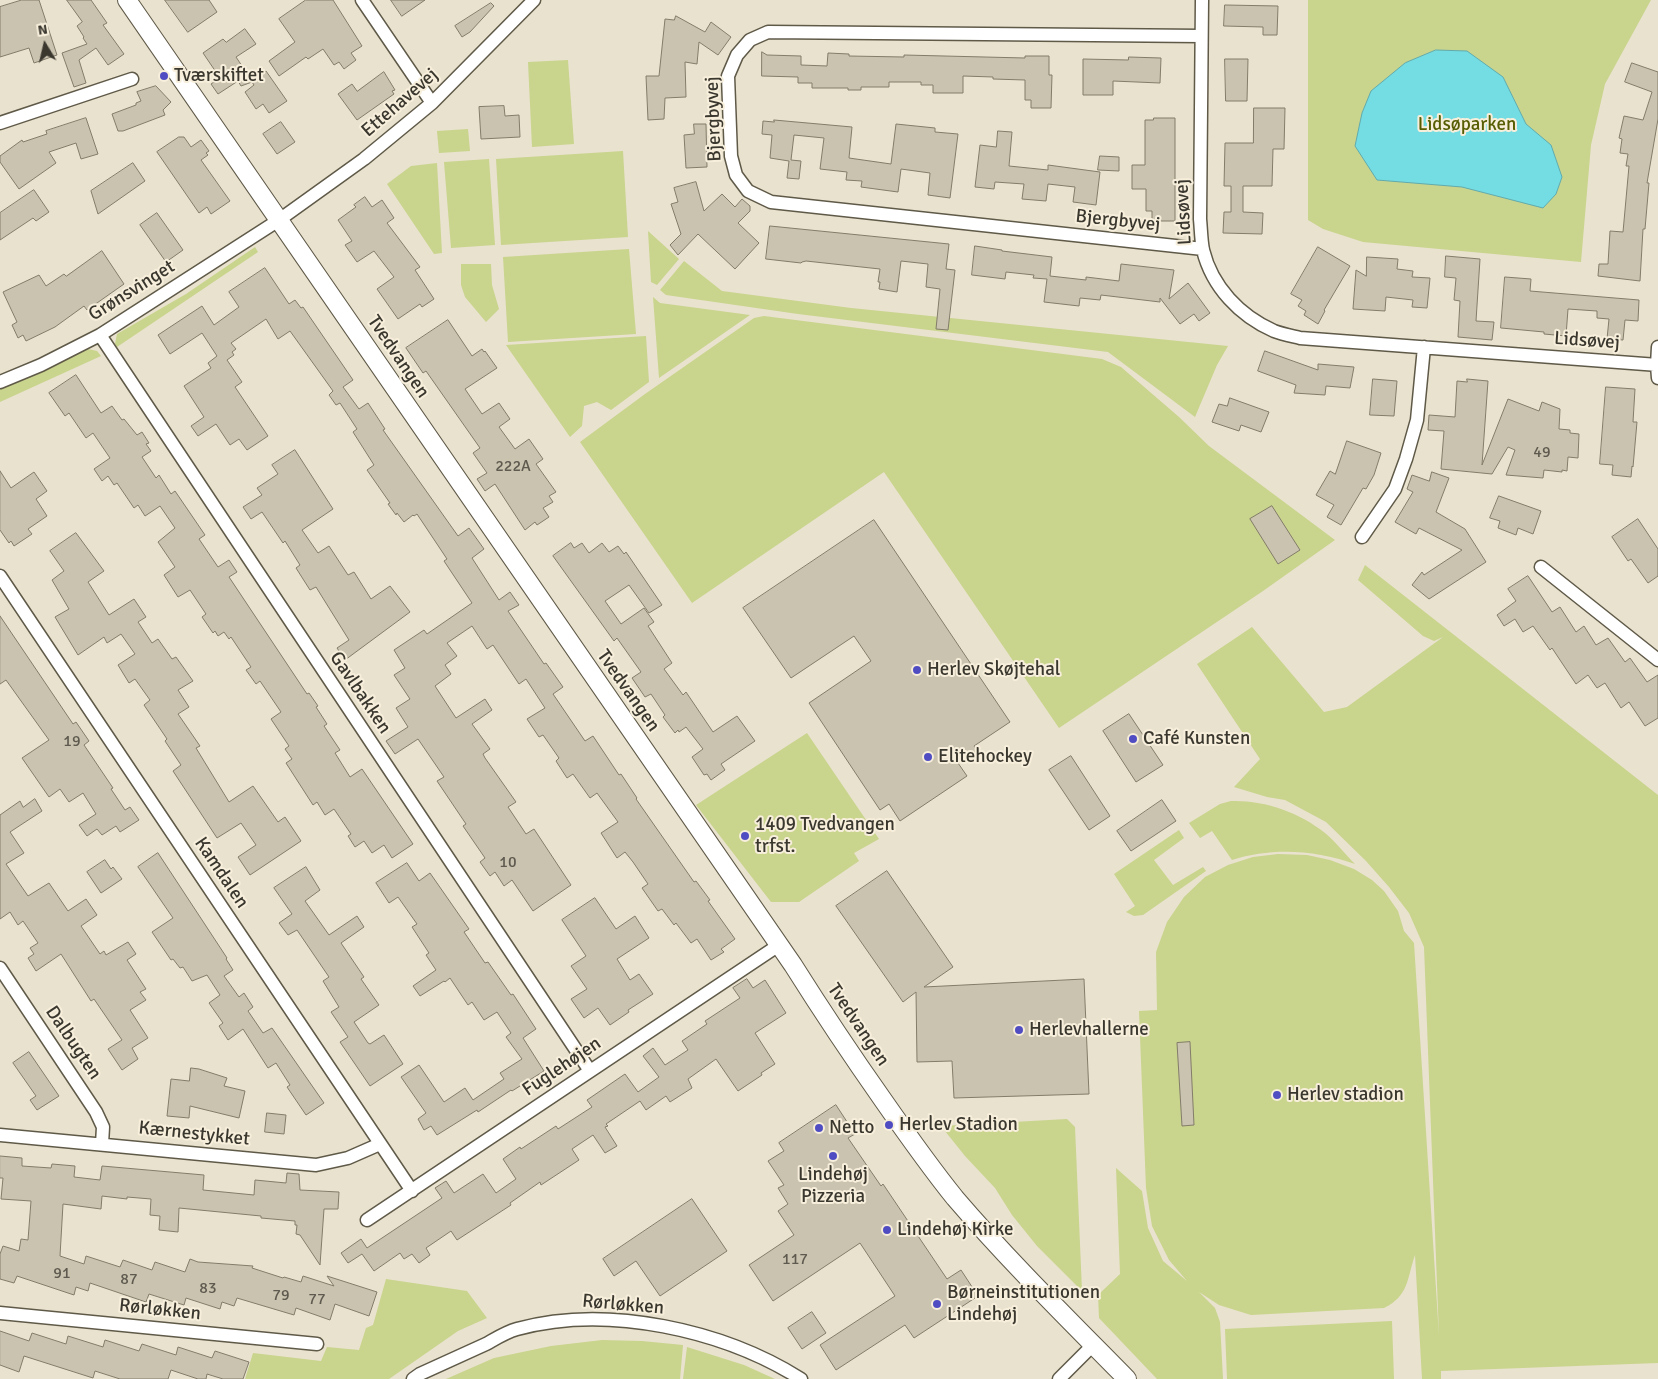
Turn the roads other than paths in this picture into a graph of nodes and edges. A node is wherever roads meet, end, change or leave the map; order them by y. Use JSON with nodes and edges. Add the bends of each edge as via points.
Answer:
{"nodes":[{"id":1,"x":127,"y":0,"type":"edge"},
{"id":2,"x":362,"y":0,"type":"edge"},
{"id":3,"x":534,"y":0,"type":"edge"},
{"id":4,"x":1202,"y":0,"type":"edge"},
{"id":5,"x":1201,"y":36,"type":"junction"},
{"id":6,"x":132,"y":79,"type":"dead end"},
{"id":7,"x":432,"y":103,"type":"junction"},
{"id":8,"x":0,"y":123,"type":"edge"},
{"id":9,"x":279,"y":220,"type":"junction"},
{"id":10,"x":1203,"y":250,"type":"junction"},
{"id":11,"x":100,"y":335,"type":"junction"},
{"id":12,"x":1658,"y":347,"type":"edge"},
{"id":13,"x":1424,"y":348,"type":"junction"},
{"id":14,"x":1658,"y":370,"type":"edge"},
{"id":15,"x":0,"y":382,"type":"edge"},
{"id":16,"x":1362,"y":537,"type":"dead end"},
{"id":17,"x":1541,"y":567,"type":"dead end"},
{"id":18,"x":0,"y":576,"type":"edge"},
{"id":19,"x":1658,"y":660,"type":"edge"},
{"id":20,"x":779,"y":945,"type":"junction"},
{"id":21,"x":0,"y":968,"type":"edge"},
{"id":22,"x":590,"y":1072,"type":"junction"},
{"id":23,"x":0,"y":1134,"type":"edge"},
{"id":24,"x":102,"y":1144,"type":"junction"},
{"id":25,"x":380,"y":1144,"type":"junction"},
{"id":26,"x":412,"y":1191,"type":"junction"},
{"id":27,"x":367,"y":1220,"type":"dead end"},
{"id":28,"x":0,"y":1313,"type":"edge"},
{"id":29,"x":317,"y":1344,"type":"dead end"},
{"id":30,"x":1093,"y":1345,"type":"junction"},
{"id":31,"x":414,"y":1379,"type":"edge"},
{"id":32,"x":801,"y":1379,"type":"edge"},
{"id":33,"x":1058,"y":1379,"type":"edge"},
{"id":34,"x":1128,"y":1379,"type":"edge"}],
"edges":[{"from":1,"to":9,"type":"street","name":"Tvedvangen"},
{"from":2,"to":7,"type":"street"},
{"from":3,"to":7,"type":"street","name":"Ettehavevej"},
{"from":4,"to":5,"type":"street","name":"Lidsøvej"},
{"from":5,"to":10,"type":"street","name":"Lidsøvej","via":[[1200,219]]},
{"from":5,"to":10,"type":"street","name":"Bjergbyvej","via":[[768,32],[750,40],[736,55],[728,76],[731,156],[736,175],[748,191],[771,202]]},
{"from":6,"to":8,"type":"street"},
{"from":7,"to":9,"type":"street","name":"Ettehavevej","via":[[368,156]]},
{"from":9,"to":11,"type":"street","name":"Grønsvinget"},
{"from":9,"to":20,"type":"street","name":"Tvedvangen"},
{"from":10,"to":13,"type":"street","name":"Lidsøvej","via":[[1225,295],[1254,321],[1276,332],[1308,339]]},
{"from":11,"to":15,"type":"street","name":"Grønsvinget"},
{"from":11,"to":22,"type":"street","name":"Gavlbakken"},
{"from":12,"to":14,"type":"street"},
{"from":13,"to":14,"type":"street","name":"Lidsøvej"},
{"from":13,"to":16,"type":"street","via":[[1417,420],[1406,459],[1395,489]]},
{"from":17,"to":19,"type":"street"},
{"from":18,"to":25,"type":"street","name":"Kamdalen"},
{"from":20,"to":22,"type":"street","name":"Fuglehøjen"},
{"from":20,"to":30,"type":"street","name":"Tvedvangen","via":[[857,1063],[954,1196]]},
{"from":21,"to":24,"type":"street","name":"Dalbugten","via":[[96,1112],[103,1127]]},
{"from":22,"to":26,"type":"street","name":"Fuglehøjen"},
{"from":23,"to":24,"type":"street","name":"Kærnestykket"},
{"from":24,"to":25,"type":"street","name":"Kærnestykket","via":[[316,1165],[348,1158]]},
{"from":25,"to":26,"type":"street","name":"Kamdalen"},
{"from":26,"to":27,"type":"street","name":"Fuglehøjen"},
{"from":28,"to":29,"type":"street","name":"Rørløkken"},
{"from":30,"to":33,"type":"street"},
{"from":30,"to":34,"type":"street","name":"Tvedvangen"},
{"from":31,"to":32,"type":"street","name":"Rørløkken","via":[[515,1329],[567,1320],[605,1319],[688,1330],[749,1352]]}]}
